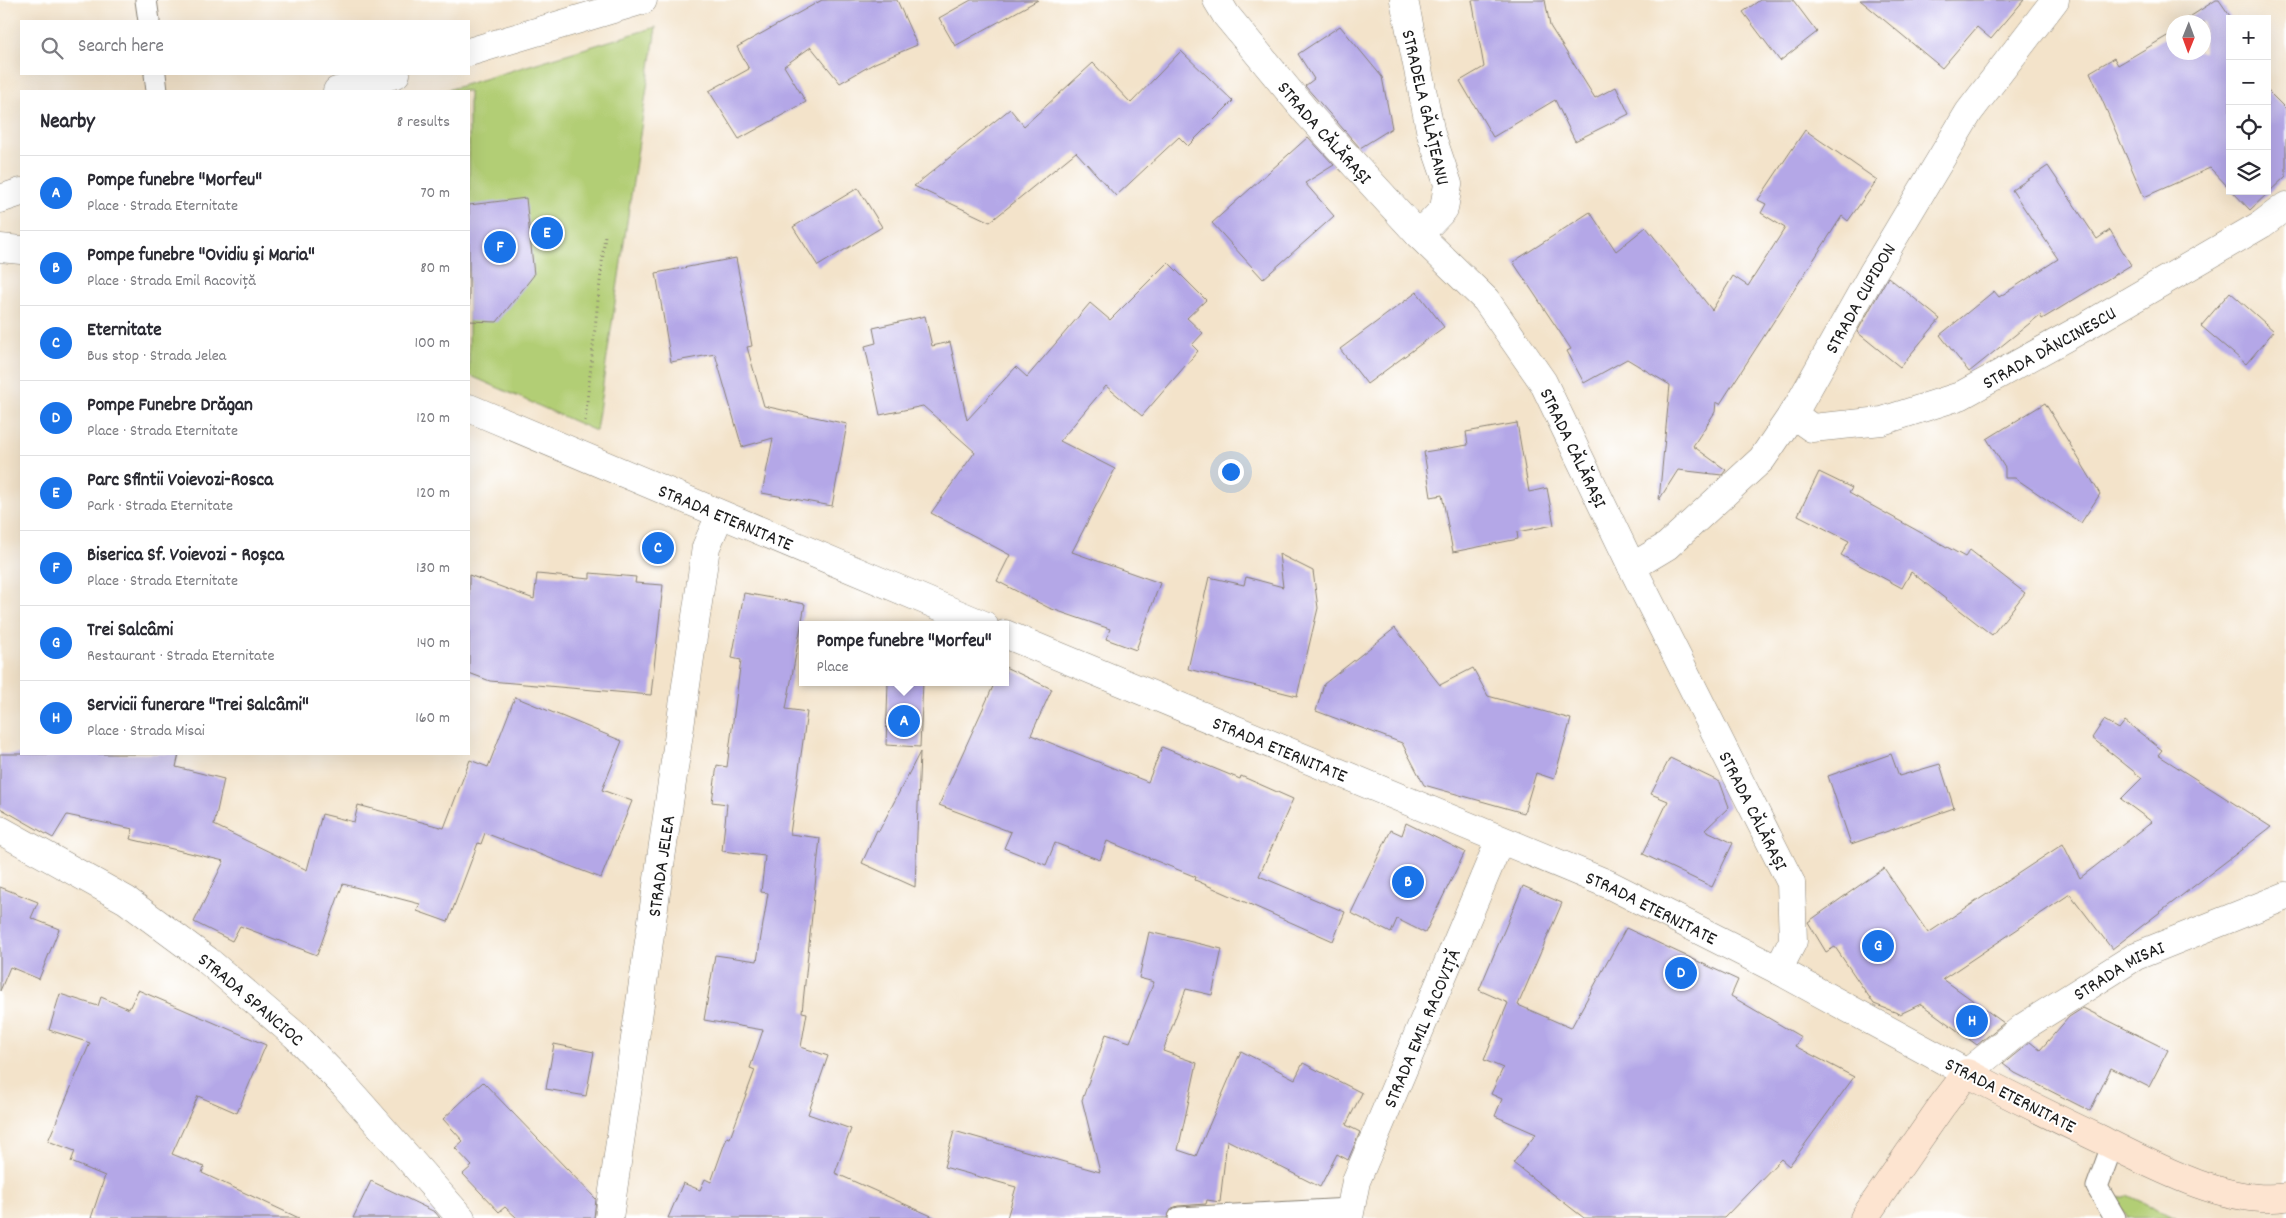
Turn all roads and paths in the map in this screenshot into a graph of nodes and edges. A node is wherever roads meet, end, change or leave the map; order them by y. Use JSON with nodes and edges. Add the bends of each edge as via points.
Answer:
{"nodes":[{"id":1,"x":146,"y":0,"type":"edge"},
{"id":2,"x":643,"y":0,"type":"edge"},
{"id":3,"x":1217,"y":0,"type":"edge"},
{"id":4,"x":1404,"y":0,"type":"edge"},
{"id":5,"x":2056,"y":0,"type":"edge"},
{"id":6,"x":149,"y":20,"type":"edge"},
{"id":7,"x":470,"y":52,"type":"edge"},
{"id":8,"x":155,"y":75,"type":"edge"},
{"id":9,"x":393,"y":75,"type":"edge"},
{"id":10,"x":157,"y":90,"type":"edge"},
{"id":11,"x":340,"y":90,"type":"edge"},
{"id":12,"x":20,"y":192,"type":"edge"},
{"id":13,"x":0,"y":199,"type":"edge"},
{"id":14,"x":2286,"y":206,"type":"edge"},
{"id":15,"x":605,"y":235,"type":"dead end"},
{"id":16,"x":1419,"y":235,"type":"junction"},
{"id":17,"x":0,"y":248,"type":"edge"},
{"id":18,"x":20,"y":250,"type":"edge"},
{"id":19,"x":470,"y":408,"type":"edge"},
{"id":20,"x":1792,"y":414,"type":"junction"},
{"id":21,"x":575,"y":453,"type":"junction"},
{"id":22,"x":720,"y":515,"type":"junction"},
{"id":23,"x":1632,"y":567,"type":"junction"},
{"id":24,"x":974,"y":621,"type":"edge"},
{"id":25,"x":1009,"y":636,"type":"edge"},
{"id":26,"x":0,"y":830,"type":"edge"},
{"id":27,"x":1500,"y":840,"type":"junction"},
{"id":28,"x":2286,"y":896,"type":"edge"},
{"id":29,"x":1778,"y":970,"type":"junction"},
{"id":30,"x":1967,"y":1073,"type":"junction"},
{"id":31,"x":2112,"y":1146,"type":"junction"},
{"id":32,"x":2276,"y":1205,"type":"edge"},
{"id":33,"x":1349,"y":1213,"type":"edge"},
{"id":34,"x":462,"y":1218,"type":"edge"},
{"id":35,"x":609,"y":1218,"type":"edge"},
{"id":36,"x":1179,"y":1218,"type":"edge"},
{"id":37,"x":1864,"y":1218,"type":"edge"},
{"id":38,"x":2115,"y":1218,"type":"edge"}],
"edges":[{"from":1,"to":6,"type":"lane"},
{"from":2,"to":7,"type":"street"},
{"from":3,"to":16,"type":"street","name":"STRADA CĂLĂRAȘI","via":[[1308,114]]},
{"from":4,"to":16,"type":"street","name":"STRADELA GĂLĂȚEANU","via":[[1431,134],[1448,184],[1444,209]]},
{"from":5,"to":20,"type":"street","name":"STRADA CUPIDON","via":[[1969,112]]},
{"from":8,"to":10,"type":"lane"},
{"from":9,"to":11,"type":"street"},
{"from":12,"to":13,"type":"street"},
{"from":14,"to":20,"type":"street","name":"STRADA DĂNCINESCU","via":[[2262,224],[1960,396],[1882,421],[1812,428]]},
{"from":15,"to":21,"type":"path","via":[[584,434]]},
{"from":16,"to":23,"type":"street","name":"STRADA CĂLĂRAȘI","via":[[1486,300],[1543,382]]},
{"from":17,"to":18,"type":"street"},
{"from":19,"to":21,"type":"street","name":"STRADA ETERNITATE"},
{"from":20,"to":23,"type":"street","name":"STRADA CUPIDON","via":[[1762,459],[1667,546]]},
{"from":21,"to":22,"type":"street","name":"STRADA ETERNITATE"},
{"from":22,"to":24,"type":"street","name":"STRADA ETERNITATE"},
{"from":22,"to":35,"type":"street","name":"STRADA JELEA","via":[[706,547]]},
{"from":23,"to":29,"type":"street","name":"STRADA CĂLĂRAȘI","via":[[1791,883],[1793,940]]},
{"from":25,"to":27,"type":"street","name":"STRADA ETERNITATE"},
{"from":26,"to":34,"type":"street","name":"STRADA SPANCIOC","via":[[126,900],[207,960],[301,1042],[345,1086]]},
{"from":27,"to":29,"type":"street","name":"STRADA ETERNITATE","via":[[1608,884]]},
{"from":27,"to":33,"type":"street","name":"STRADA EMIL RACOVIȚĂ","via":[[1356,1181]]},
{"from":28,"to":30,"type":"street","name":"STRADA MISAI","via":[[2136,956],[2025,1026]]},
{"from":29,"to":30,"type":"street","name":"STRADA ETERNITATE"},
{"from":30,"to":31,"type":"main road","name":"STRADA ETERNITATE"},
{"from":30,"to":37,"type":"main road"},
{"from":31,"to":32,"type":"main road","name":"STRADA ETERNITATE","via":[[2174,1175]]},
{"from":31,"to":38,"type":"lane","via":[[2097,1187]]},
{"from":33,"to":36,"type":"lane"}]}
